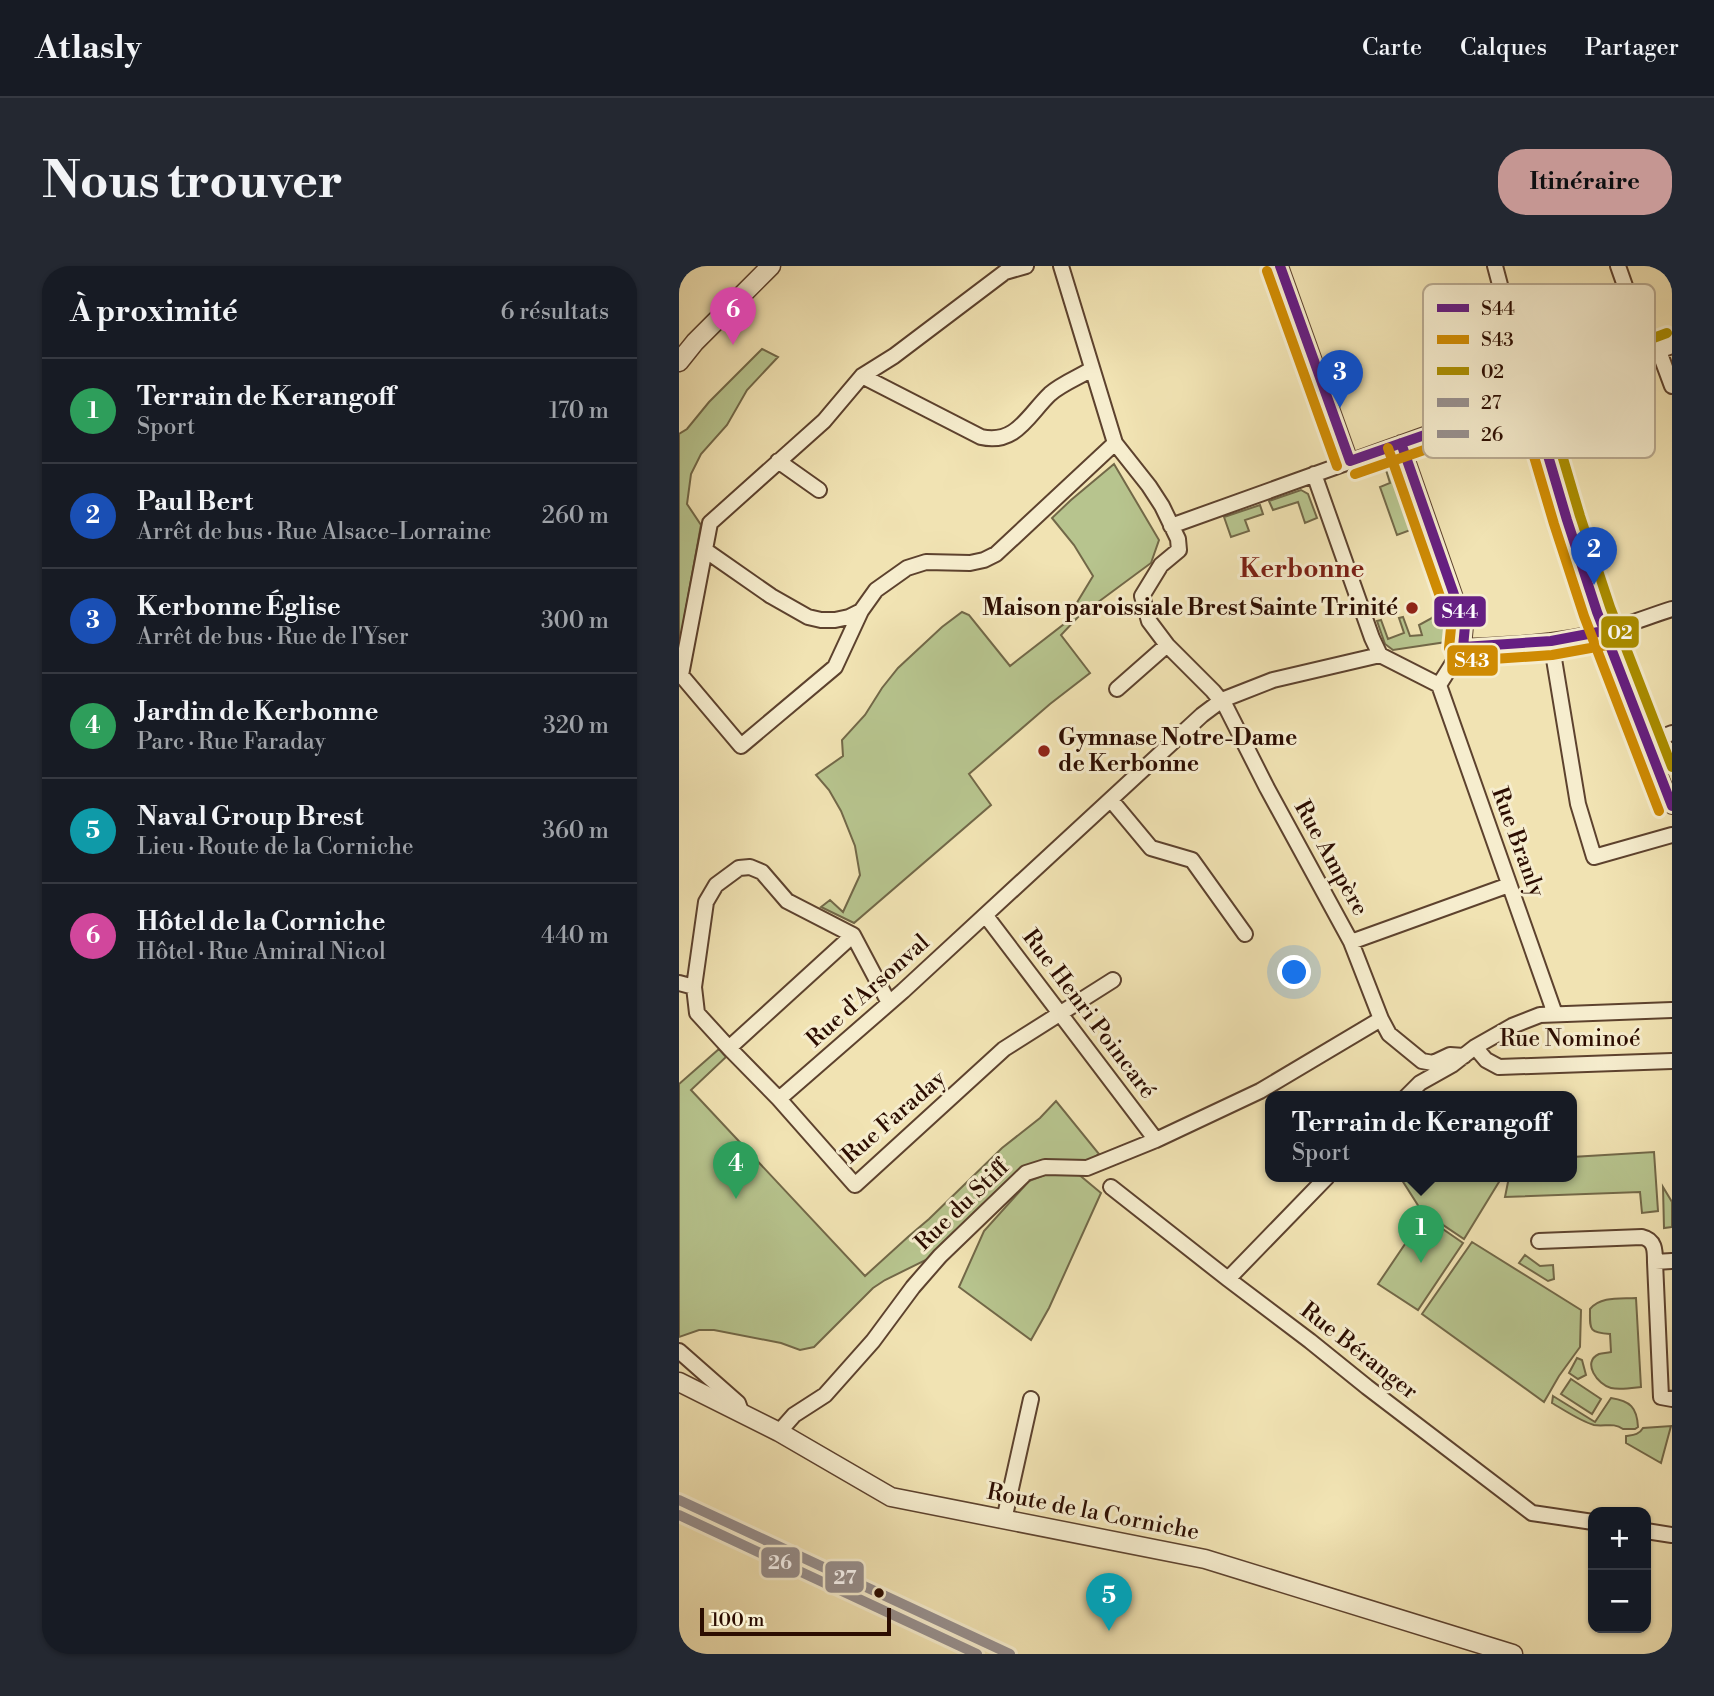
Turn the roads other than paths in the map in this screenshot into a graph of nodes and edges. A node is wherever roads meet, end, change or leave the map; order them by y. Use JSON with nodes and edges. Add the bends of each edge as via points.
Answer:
{"nodes":[{"id":1,"x":771,"y":266,"type":"edge"},
{"id":2,"x":1026,"y":266,"type":"edge"},
{"id":3,"x":1061,"y":266,"type":"edge"},
{"id":4,"x":1280,"y":266,"type":"edge"},
{"id":5,"x":1495,"y":266,"type":"edge"},
{"id":6,"x":1618,"y":266,"type":"edge"},
{"id":7,"x":1500,"y":284,"type":"edge"},
{"id":8,"x":1627,"y":284,"type":"edge"},
{"id":9,"x":1660,"y":350,"type":"edge"},
{"id":10,"x":679,"y":362,"type":"edge"},
{"id":11,"x":1092,"y":369,"type":"junction"},
{"id":12,"x":862,"y":376,"type":"junction"},
{"id":13,"x":1672,"y":386,"type":"edge"},
{"id":14,"x":1423,"y":435,"type":"edge"},
{"id":15,"x":1115,"y":443,"type":"junction"},
{"id":16,"x":1401,"y":443,"type":"junction"},
{"id":17,"x":1549,"y":458,"type":"edge"},
{"id":18,"x":778,"y":461,"type":"junction"},
{"id":19,"x":1350,"y":461,"type":"junction"},
{"id":20,"x":1314,"y":474,"type":"junction"},
{"id":21,"x":820,"y":490,"type":"dead end"},
{"id":22,"x":1171,"y":526,"type":"junction"},
{"id":23,"x":705,"y":550,"type":"junction"},
{"id":24,"x":1672,"y":609,"type":"edge"},
{"id":25,"x":861,"y":611,"type":"junction"},
{"id":26,"x":1604,"y":631,"type":"junction"},
{"id":27,"x":1551,"y":641,"type":"junction"},
{"id":28,"x":1167,"y":645,"type":"junction"},
{"id":29,"x":1463,"y":647,"type":"junction"},
{"id":30,"x":1380,"y":655,"type":"junction"},
{"id":31,"x":1439,"y":685,"type":"junction"},
{"id":32,"x":1117,"y":689,"type":"dead end"},
{"id":33,"x":1221,"y":700,"type":"junction"},
{"id":34,"x":1672,"y":733,"type":"edge"},
{"id":35,"x":1647,"y":743,"type":"junction"},
{"id":36,"x":1111,"y":800,"type":"junction"},
{"id":37,"x":1672,"y":806,"type":"edge"},
{"id":38,"x":1672,"y":835,"type":"edge"},
{"id":39,"x":1509,"y":885,"type":"junction"},
{"id":40,"x":986,"y":916,"type":"junction"},
{"id":41,"x":1245,"y":934,"type":"dead end"},
{"id":42,"x":853,"y":935,"type":"junction"},
{"id":43,"x":1351,"y":942,"type":"junction"},
{"id":44,"x":1114,"y":980,"type":"dead end"},
{"id":45,"x":686,"y":985,"type":"edge"},
{"id":46,"x":889,"y":1003,"type":"junction"},
{"id":47,"x":1672,"y":1010,"type":"edge"},
{"id":48,"x":1061,"y":1014,"type":"junction"},
{"id":49,"x":1555,"y":1014,"type":"junction"},
{"id":50,"x":1381,"y":1019,"type":"junction"},
{"id":51,"x":729,"y":1048,"type":"junction"},
{"id":52,"x":1469,"y":1052,"type":"junction"},
{"id":53,"x":1672,"y":1061,"type":"edge"},
{"id":54,"x":1412,"y":1091,"type":"edge"},
{"id":55,"x":779,"y":1099,"type":"junction"},
{"id":56,"x":1156,"y":1140,"type":"junction"},
{"id":57,"x":1322,"y":1182,"type":"edge"},
{"id":58,"x":1111,"y":1187,"type":"dead end"},
{"id":59,"x":1539,"y":1241,"type":"dead end"},
{"id":60,"x":1672,"y":1261,"type":"edge"},
{"id":61,"x":1655,"y":1262,"type":"junction"},
{"id":62,"x":1228,"y":1279,"type":"junction"},
{"id":63,"x":679,"y":1351,"type":"edge"},
{"id":64,"x":679,"y":1382,"type":"edge"},
{"id":65,"x":1031,"y":1398,"type":"dead end"},
{"id":66,"x":1672,"y":1399,"type":"edge"},
{"id":67,"x":742,"y":1414,"type":"junction"},
{"id":68,"x":779,"y":1432,"type":"junction"},
{"id":69,"x":1004,"y":1520,"type":"junction"},
{"id":70,"x":1588,"y":1521,"type":"edge"},
{"id":71,"x":1651,"y":1532,"type":"edge"},
{"id":72,"x":1672,"y":1535,"type":"edge"},
{"id":73,"x":1513,"y":1654,"type":"edge"}],
"edges":[{"from":1,"to":10,"type":"street"},
{"from":2,"to":12,"type":"street","via":[[1006,272]]},
{"from":3,"to":11,"type":"street"},
{"from":4,"to":19,"type":"street"},
{"from":5,"to":7,"type":"street"},
{"from":6,"to":8,"type":"street"},
{"from":9,"to":13,"type":"street"},
{"from":11,"to":12,"type":"street","via":[[1052,392],[1011,434],[991,439]]},
{"from":11,"to":15,"type":"street"},
{"from":12,"to":18,"type":"street","via":[[824,421]]},
{"from":14,"to":16,"type":"street"},
{"from":15,"to":22,"type":"street","via":[[1149,486]]},
{"from":15,"to":25,"type":"street","via":[[996,554],[970,563],[926,562],[907,568],[876,590]]},
{"from":16,"to":19,"type":"street"},
{"from":16,"to":29,"type":"street","via":[[1465,626]]},
{"from":17,"to":26,"type":"street"},
{"from":18,"to":21,"type":"street"},
{"from":18,"to":23,"type":"street","via":[[710,523]]},
{"from":19,"to":20,"type":"street"},
{"from":20,"to":22,"type":"street"},
{"from":20,"to":30,"type":"street"},
{"from":22,"to":28,"type":"street","name":"Rue Ampère","via":[[1179,550],[1161,565],[1142,596],[1149,621]]},
{"from":23,"to":25,"type":"street","via":[[808,617],[835,620]]},
{"from":23,"to":25,"type":"street","via":[[681,675],[741,746],[835,667]]},
{"from":24,"to":26,"type":"street"},
{"from":26,"to":27,"type":"street"},
{"from":26,"to":35,"type":"street"},
{"from":27,"to":29,"type":"street"},
{"from":27,"to":38,"type":"street","via":[[1578,804],[1594,857]]},
{"from":28,"to":32,"type":"street"},
{"from":28,"to":33,"type":"street","name":"Rue Ampère"},
{"from":29,"to":31,"type":"street"},
{"from":30,"to":31,"type":"street"},
{"from":30,"to":33,"type":"street","name":"Rue d'Arsonval","via":[[1273,680]]},
{"from":31,"to":39,"type":"street","name":"Rue Branly"},
{"from":33,"to":36,"type":"street","name":"Rue d'Arsonval"},
{"from":33,"to":43,"type":"street","name":"Rue Ampère"},
{"from":34,"to":35,"type":"street"},
{"from":35,"to":37,"type":"street"},
{"from":36,"to":40,"type":"street","name":"Rue d'Arsonval"},
{"from":36,"to":41,"type":"street","via":[[1151,848],[1192,860]]},
{"from":39,"to":43,"type":"street"},
{"from":39,"to":49,"type":"street","name":"Rue Branly"},
{"from":40,"to":46,"type":"street","name":"Rue d'Arsonval"},
{"from":40,"to":48,"type":"street","name":"Rue Henri Poincaré"},
{"from":42,"to":45,"type":"street","via":[[787,901],[762,872],[739,868],[716,885],[706,902]]},
{"from":42,"to":46,"type":"street"},
{"from":42,"to":51,"type":"street"},
{"from":43,"to":50,"type":"street","name":"Rue Ampère"},
{"from":44,"to":48,"type":"street","name":"Rue Faraday"},
{"from":45,"to":51,"type":"street","name":"Rue Faraday","via":[[697,1013]]},
{"from":46,"to":55,"type":"street","name":"Rue d'Arsonval"},
{"from":47,"to":49,"type":"street"},
{"from":48,"to":55,"type":"street","name":"Rue Faraday","via":[[1004,1049],[855,1185]]},
{"from":48,"to":56,"type":"street","name":"Rue Henri Poincaré"},
{"from":49,"to":52,"type":"street","via":[[1512,1026]]},
{"from":50,"to":52,"type":"street","name":"Rue Ampère","via":[[1389,1034],[1422,1061],[1433,1063]]},
{"from":50,"to":56,"type":"street","name":"Rue du Stiff","via":[[1259,1091]]},
{"from":51,"to":55,"type":"street","name":"Rue Faraday"},
{"from":52,"to":53,"type":"street","name":"Rue Nominoé","via":[[1499,1067]]},
{"from":52,"to":54,"type":"street"},
{"from":56,"to":68,"type":"street","name":"Rue du Stiff","via":[[1087,1168],[1045,1167],[1026,1173],[940,1256],[849,1370]]},
{"from":57,"to":62,"type":"street"},
{"from":58,"to":62,"type":"street","name":"Rue Béranger"},
{"from":59,"to":61,"type":"street","via":[[1642,1237],[1652,1242]]},
{"from":60,"to":61,"type":"street"},
{"from":61,"to":66,"type":"street","via":[[1661,1397]]},
{"from":62,"to":70,"type":"street","name":"Rue Béranger","via":[[1532,1513]]},
{"from":63,"to":67,"type":"street","via":[[739,1403]]},
{"from":64,"to":67,"type":"street","name":"Route de la Corniche"},
{"from":65,"to":69,"type":"street"},
{"from":67,"to":68,"type":"street","name":"Route de la Corniche"},
{"from":68,"to":69,"type":"street","name":"Route de la Corniche","via":[[891,1497]]},
{"from":69,"to":73,"type":"street","name":"Route de la Corniche","via":[[1205,1559]]},
{"from":71,"to":72,"type":"street"}]}
